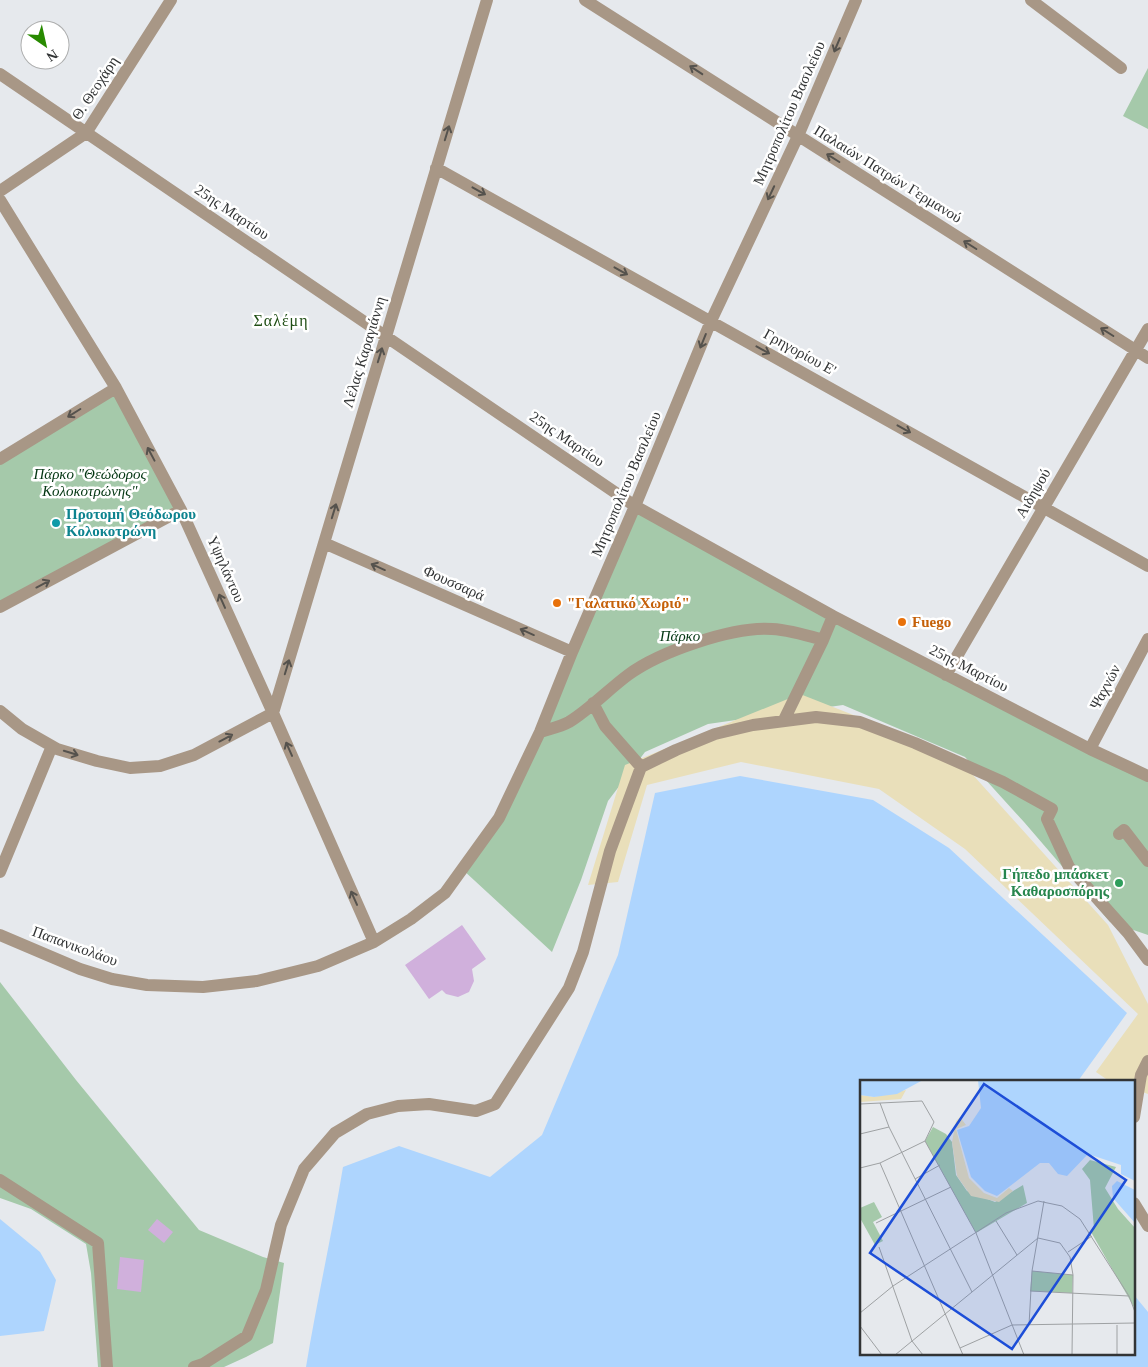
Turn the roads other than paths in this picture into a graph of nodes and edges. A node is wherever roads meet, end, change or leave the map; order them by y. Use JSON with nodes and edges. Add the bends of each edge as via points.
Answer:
{"nodes":[{"id":1,"x":172,"y":0,"type":"edge"},
{"id":2,"x":487,"y":0,"type":"edge"},
{"id":3,"x":586,"y":0,"type":"edge"},
{"id":4,"x":856,"y":0,"type":"edge"},
{"id":5,"x":1032,"y":0,"type":"edge"},
{"id":6,"x":1121,"y":68,"type":"dead end"},
{"id":7,"x":0,"y":74,"type":"edge"},
{"id":8,"x":86,"y":133,"type":"junction"},
{"id":9,"x":798,"y":136,"type":"junction"},
{"id":10,"x":436,"y":168,"type":"junction"},
{"id":11,"x":0,"y":192,"type":"edge"},
{"id":12,"x":0,"y":200,"type":"edge"},
{"id":13,"x":711,"y":321,"type":"junction"},
{"id":14,"x":1148,"y":329,"type":"edge"},
{"id":15,"x":386,"y":336,"type":"junction"},
{"id":16,"x":1135,"y":350,"type":"junction"},
{"id":17,"x":1148,"y":358,"type":"edge"},
{"id":18,"x":116,"y":388,"type":"junction"},
{"id":19,"x":0,"y":459,"type":"edge"},
{"id":20,"x":635,"y":506,"type":"junction"},
{"id":21,"x":1044,"y":507,"type":"junction"},
{"id":22,"x":181,"y":510,"type":"junction"},
{"id":23,"x":324,"y":543,"type":"junction"},
{"id":24,"x":1148,"y":566,"type":"edge"},
{"id":25,"x":0,"y":607,"type":"edge"},
{"id":26,"x":833,"y":616,"type":"junction"},
{"id":27,"x":1148,"y":639,"type":"edge"},
{"id":28,"x":823,"y":640,"type":"junction"},
{"id":29,"x":572,"y":652,"type":"junction"},
{"id":30,"x":946,"y":675,"type":"junction"},
{"id":31,"x":593,"y":703,"type":"junction"},
{"id":32,"x":0,"y":710,"type":"edge"},
{"id":33,"x":273,"y":713,"type":"junction"},
{"id":34,"x":784,"y":720,"type":"junction"},
{"id":35,"x":540,"y":732,"type":"junction"},
{"id":36,"x":52,"y":746,"type":"junction"},
{"id":37,"x":1090,"y":749,"type":"junction"},
{"id":38,"x":641,"y":766,"type":"junction"},
{"id":39,"x":1148,"y":776,"type":"edge"},
{"id":40,"x":1119,"y":834,"type":"dead end"},
{"id":41,"x":1148,"y":861,"type":"edge"},
{"id":42,"x":0,"y":872,"type":"edge"},
{"id":43,"x":0,"y":935,"type":"edge"},
{"id":44,"x":374,"y":942,"type":"junction"},
{"id":45,"x":1148,"y":960,"type":"edge"},
{"id":46,"x":1148,"y":1061,"type":"edge"},
{"id":47,"x":1136,"y":1105,"type":"edge"},
{"id":48,"x":0,"y":1180,"type":"edge"},
{"id":49,"x":1136,"y":1206,"type":"edge"},
{"id":50,"x":1148,"y":1226,"type":"edge"},
{"id":51,"x":107,"y":1367,"type":"edge"},
{"id":52,"x":194,"y":1367,"type":"edge"}],
"edges":[{"from":1,"to":8,"type":"street","name":"Θ. Θεοχάρη"},
{"from":10,"to":2,"type":"street","name":"Λέλας Καραγιάννη","one_way":true},
{"from":9,"to":3,"type":"street","name":"Παλαιών Πατρών Γερμανού","one_way":true},
{"from":4,"to":9,"type":"street","name":"Μητροπολίτου Βασιλείου","one_way":true},
{"from":5,"to":6,"type":"street"},
{"from":7,"to":8,"type":"street","name":"25ης Μαρτίου"},
{"from":8,"to":11,"type":"street","name":"Θ. Θεοχάρη"},
{"from":8,"to":15,"type":"street","name":"25ης Μαρτίου"},
{"from":9,"to":13,"type":"street","name":"Μητροπολίτου Βασιλείου","one_way":true},
{"from":16,"to":9,"type":"street","name":"Παλαιών Πατρών Γερμανού","one_way":true},
{"from":10,"to":13,"type":"street","name":"Γρηγορίου Ε'","one_way":true},
{"from":10,"to":15,"type":"street","name":"Λέλας Καραγιάννη"},
{"from":12,"to":18,"type":"street","name":"Υψηλάντου"},
{"from":13,"to":20,"type":"street","name":"Μητροπολίτου Βασιλείου","one_way":true},
{"from":13,"to":21,"type":"street","name":"Γρηγορίου Ε'","one_way":true},
{"from":14,"to":16,"type":"street","name":"Αιδηψού"},
{"from":15,"to":20,"type":"street","name":"25ης Μαρτίου"},
{"from":23,"to":15,"type":"street","name":"Λέλας Καραγιάννη","one_way":true},
{"from":16,"to":17,"type":"street","name":"Παλαιών Πατρών Γερμανού"},
{"from":16,"to":21,"type":"street","name":"Αιδηψού"},
{"from":18,"to":19,"type":"street","one_way":true},
{"from":22,"to":18,"type":"street","name":"Υψηλάντου","one_way":true},
{"from":20,"to":26,"type":"street","name":"25ης Μαρτίου"},
{"from":20,"to":29,"type":"street","name":"Μητροπολίτου Βασιλείου"},
{"from":21,"to":24,"type":"street","name":"Γρηγορίου Ε'"},
{"from":21,"to":30,"type":"street","name":"Αιδηψού"},
{"from":25,"to":22,"type":"street","one_way":true},
{"from":33,"to":22,"type":"street","name":"Υψηλάντου","one_way":true},
{"from":29,"to":23,"type":"street","name":"Φουσσαρά","one_way":true},
{"from":33,"to":23,"type":"street","name":"Λέλας Καραγιάννη","one_way":true},
{"from":26,"to":28,"type":"street"},
{"from":26,"to":30,"type":"street","name":"25ης Μαρτίου"},
{"from":27,"to":37,"type":"street","name":"Ψαχνών"},
{"from":28,"to":31,"type":"street","via":[[799,632],[770,628],[699,641],[630,674]]},
{"from":28,"to":34,"type":"street"},
{"from":29,"to":35,"type":"street","name":"Μητροπολίτου Βασιλείου"},
{"from":30,"to":37,"type":"street","name":"25ης Μαρτίου"},
{"from":31,"to":35,"type":"street","via":[[568,723]]},
{"from":31,"to":38,"type":"street","via":[[605,726]]},
{"from":32,"to":36,"type":"street","via":[[22,729]]},
{"from":36,"to":33,"type":"street","one_way":true,"via":[[97,762],[130,768],[160,766],[194,755]]},
{"from":44,"to":33,"type":"street","name":"Υψηλάντου","one_way":true},
{"from":34,"to":38,"type":"street","via":[[715,734]]},
{"from":34,"to":45,"type":"street","via":[[816,717],[860,722],[1003,782],[1052,810],[1047,819],[1069,867]]},
{"from":35,"to":44,"type":"street","name":"Μητροπολίτου Βασιλείου","via":[[499,818],[445,893]]},
{"from":36,"to":42,"type":"street"},
{"from":37,"to":39,"type":"street","name":"25ης Μαρτίου"},
{"from":38,"to":52,"type":"street","via":[[610,852],[583,952],[569,988],[495,1104],[476,1111],[429,1104],[398,1106],[367,1114],[335,1133],[304,1168],[281,1225],[266,1290],[247,1336]]},
{"from":40,"to":41,"type":"street","via":[[1124,830]]},
{"from":43,"to":44,"type":"street","name":"Παπανικολάου","via":[[112,978],[147,985],[203,987],[257,981],[318,966]]},
{"from":46,"to":47,"type":"street","via":[[1141,1075]]},
{"from":48,"to":51,"type":"street","via":[[98,1243]]},
{"from":49,"to":50,"type":"street"}]}
